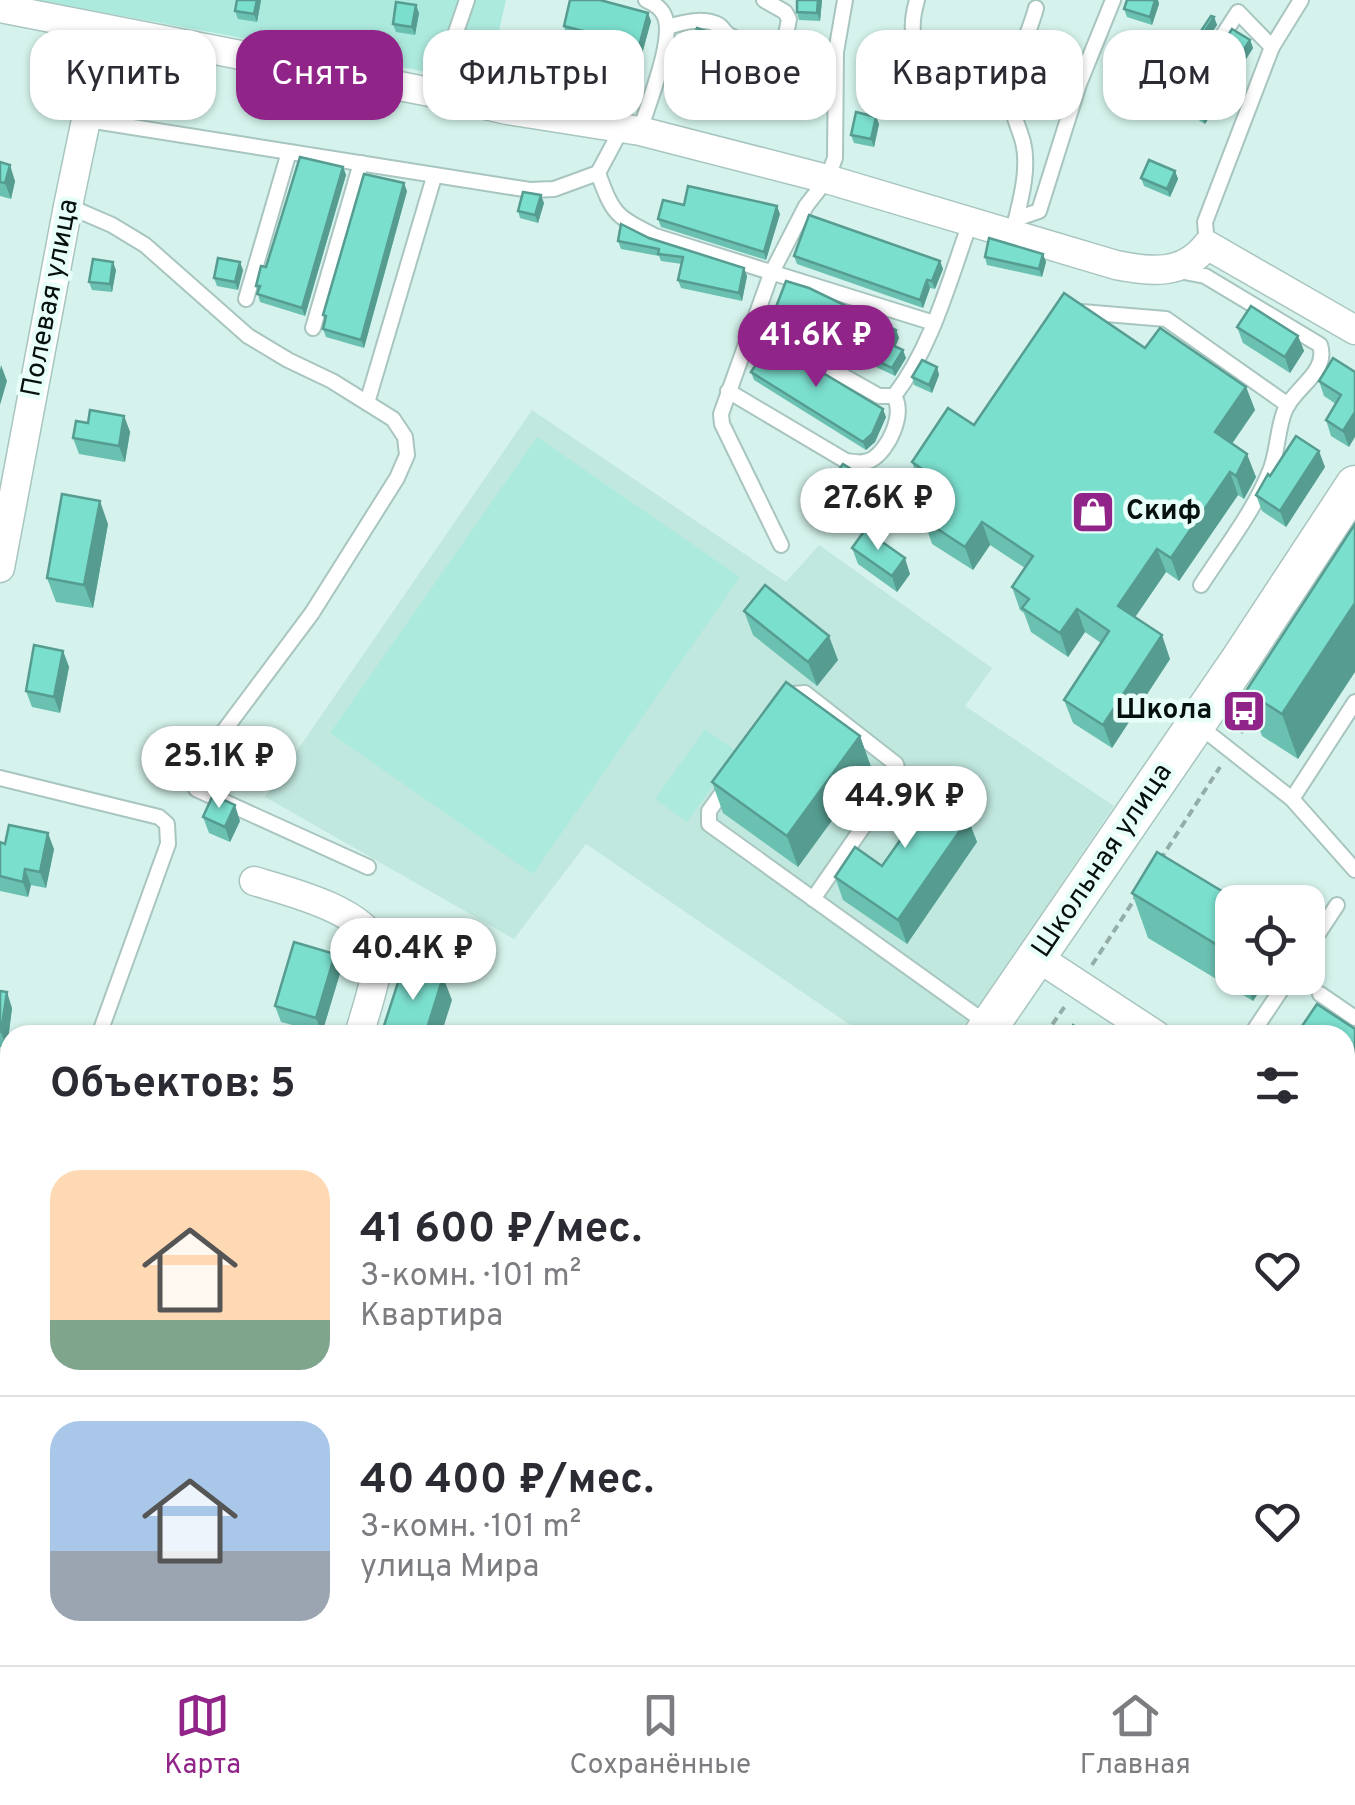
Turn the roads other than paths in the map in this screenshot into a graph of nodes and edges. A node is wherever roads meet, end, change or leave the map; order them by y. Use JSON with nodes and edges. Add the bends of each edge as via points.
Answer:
{"nodes":[{"id":1,"x":467,"y":0,"type":"edge"},
{"id":2,"x":646,"y":0,"type":"edge"},
{"id":3,"x":764,"y":0,"type":"edge"},
{"id":4,"x":845,"y":0,"type":"edge"},
{"id":5,"x":917,"y":0,"type":"edge"},
{"id":6,"x":1112,"y":0,"type":"edge"},
{"id":7,"x":1301,"y":0,"type":"edge"},
{"id":8,"x":7,"y":6,"type":"edge"},
{"id":9,"x":1235,"y":6,"type":"edge"},
{"id":10,"x":1036,"y":8,"type":"dead end"},
{"id":11,"x":668,"y":28,"type":"junction"},
{"id":12,"x":105,"y":30,"type":"edge"},
{"id":13,"x":457,"y":30,"type":"edge"},
{"id":14,"x":725,"y":30,"type":"edge"},
{"id":15,"x":787,"y":30,"type":"edge"},
{"id":16,"x":913,"y":30,"type":"edge"},
{"id":17,"x":1221,"y":30,"type":"edge"},
{"id":18,"x":1272,"y":47,"type":"junction"},
{"id":19,"x":216,"y":51,"type":"edge"},
{"id":20,"x":836,"y":52,"type":"edge"},
{"id":21,"x":423,"y":91,"type":"edge"},
{"id":22,"x":88,"y":120,"type":"joint"},
{"id":23,"x":570,"y":120,"type":"edge"},
{"id":24,"x":835,"y":120,"type":"edge"},
{"id":25,"x":631,"y":130,"type":"junction"},
{"id":26,"x":289,"y":152,"type":"junction"},
{"id":27,"x":361,"y":163,"type":"junction"},
{"id":28,"x":598,"y":172,"type":"junction"},
{"id":29,"x":434,"y":177,"type":"junction"},
{"id":30,"x":827,"y":179,"type":"junction"},
{"id":31,"x":68,"y":206,"type":"junction"},
{"id":32,"x":970,"y":223,"type":"junction"},
{"id":33,"x":1016,"y":228,"type":"junction"},
{"id":34,"x":1207,"y":245,"type":"junction"},
{"id":35,"x":1168,"y":270,"type":"junction"},
{"id":36,"x":771,"y":274,"type":"junction"},
{"id":37,"x":246,"y":299,"type":"dead end"},
{"id":38,"x":1082,"y":312,"type":"edge"},
{"id":39,"x":934,"y":323,"type":"junction"},
{"id":40,"x":753,"y":325,"type":"junction"},
{"id":41,"x":312,"y":328,"type":"dead end"},
{"id":42,"x":1355,"y":330,"type":"edge"},
{"id":43,"x":728,"y":391,"type":"junction"},
{"id":44,"x":894,"y":396,"type":"junction"},
{"id":45,"x":368,"y":402,"type":"junction"},
{"id":46,"x":1288,"y":405,"type":"junction"},
{"id":47,"x":1355,"y":486,"type":"edge"},
{"id":48,"x":781,"y":545,"type":"dead end"},
{"id":49,"x":0,"y":568,"type":"edge"},
{"id":50,"x":1201,"y":585,"type":"dead end"},
{"id":51,"x":1355,"y":702,"type":"edge"},
{"id":52,"x":782,"y":708,"type":"edge"},
{"id":53,"x":1196,"y":724,"type":"junction"},
{"id":54,"x":740,"y":767,"type":"edge"},
{"id":55,"x":0,"y":778,"type":"edge"},
{"id":56,"x":1292,"y":798,"type":"junction"},
{"id":57,"x":368,"y":868,"type":"dead end"},
{"id":58,"x":1355,"y":870,"type":"edge"},
{"id":59,"x":254,"y":882,"type":"dead end"},
{"id":60,"x":812,"y":899,"type":"junction"},
{"id":61,"x":1337,"y":905,"type":"dead end"},
{"id":62,"x":1325,"y":923,"type":"edge"},
{"id":63,"x":1037,"y":957,"type":"junction"},
{"id":64,"x":1278,"y":995,"type":"edge"},
{"id":65,"x":1321,"y":995,"type":"edge"},
{"id":66,"x":1355,"y":1018,"type":"edge"},
{"id":67,"x":103,"y":1025,"type":"edge"},
{"id":68,"x":361,"y":1025,"type":"edge"},
{"id":69,"x":979,"y":1025,"type":"edge"},
{"id":70,"x":989,"y":1025,"type":"edge"},
{"id":71,"x":1141,"y":1025,"type":"edge"},
{"id":72,"x":1258,"y":1025,"type":"edge"}],
"edges":[{"from":1,"to":13,"type":"lane"},
{"from":2,"to":11,"type":"lane","via":[[664,14]]},
{"from":3,"to":15,"type":"lane","via":[[785,12]]},
{"from":4,"to":20,"type":"lane"},
{"from":5,"to":16,"type":"lane"},
{"from":6,"to":33,"type":"lane","via":[[1039,211]]},
{"from":7,"to":18,"type":"lane"},
{"from":8,"to":12,"type":"street"},
{"from":9,"to":17,"type":"lane"},
{"from":9,"to":18,"type":"lane"},
{"from":10,"to":33,"type":"lane","via":[[1011,92],[1025,162]]},
{"from":11,"to":14,"type":"lane","via":[[706,21]]},
{"from":11,"to":25,"type":"lane"},
{"from":18,"to":34,"type":"lane","via":[[1205,222]]},
{"from":19,"to":21,"type":"street"},
{"from":22,"to":26,"type":"lane"},
{"from":22,"to":31,"type":"street","name":"Полевая улица"},
{"from":23,"to":25,"type":"street"},
{"from":24,"to":30,"type":"lane"},
{"from":25,"to":28,"type":"lane"},
{"from":25,"to":30,"type":"street"},
{"from":26,"to":27,"type":"lane"},
{"from":26,"to":37,"type":"lane"},
{"from":27,"to":29,"type":"lane"},
{"from":27,"to":41,"type":"lane"},
{"from":28,"to":29,"type":"lane","via":[[530,190]]},
{"from":28,"to":36,"type":"lane","via":[[609,204],[626,222]]},
{"from":29,"to":45,"type":"lane"},
{"from":30,"to":32,"type":"street"},
{"from":30,"to":36,"type":"lane"},
{"from":31,"to":45,"type":"lane","via":[[146,245],[248,336]]},
{"from":31,"to":49,"type":"street","name":"Полевая улица"},
{"from":32,"to":33,"type":"street"},
{"from":32,"to":39,"type":"lane"},
{"from":33,"to":35,"type":"street","via":[[1116,265]]},
{"from":34,"to":35,"type":"street","via":[[1198,257]]},
{"from":34,"to":42,"type":"street"},
{"from":35,"to":46,"type":"lane","via":[[1204,276],[1320,345],[1321,363]]},
{"from":36,"to":39,"type":"lane"},
{"from":36,"to":40,"type":"lane"},
{"from":38,"to":46,"type":"lane","via":[[1166,319]]},
{"from":39,"to":44,"type":"lane"},
{"from":40,"to":43,"type":"lane"},
{"from":40,"to":44,"type":"lane","via":[[879,396]]},
{"from":43,"to":44,"type":"lane","via":[[846,461],[862,463],[875,458],[895,426],[900,409]]},
{"from":43,"to":48,"type":"lane","via":[[722,424]]},
{"from":45,"to":57,"type":"lane","via":[[404,437],[407,456],[398,478],[312,613],[193,778],[196,789]]},
{"from":46,"to":50,"type":"lane","via":[[1263,488]]},
{"from":47,"to":53,"type":"street","name":"Школьная улица"},
{"from":51,"to":56,"type":"lane"},
{"from":52,"to":60,"type":"lane","via":[[793,694],[805,694],[896,764],[899,775]]},
{"from":53,"to":56,"type":"lane"},
{"from":53,"to":63,"type":"street","name":"Школьная улица"},
{"from":54,"to":60,"type":"lane","via":[[709,812],[709,824]]},
{"from":55,"to":67,"type":"lane","via":[[167,824],[168,844]]},
{"from":56,"to":58,"type":"lane"},
{"from":59,"to":68,"type":"street","via":[[322,902],[376,942]]},
{"from":60,"to":69,"type":"lane"},
{"from":61,"to":62,"type":"lane"},
{"from":63,"to":70,"type":"street","name":"Школьная улица"},
{"from":63,"to":71,"type":"street"},
{"from":64,"to":72,"type":"lane"},
{"from":65,"to":66,"type":"lane"}]}
